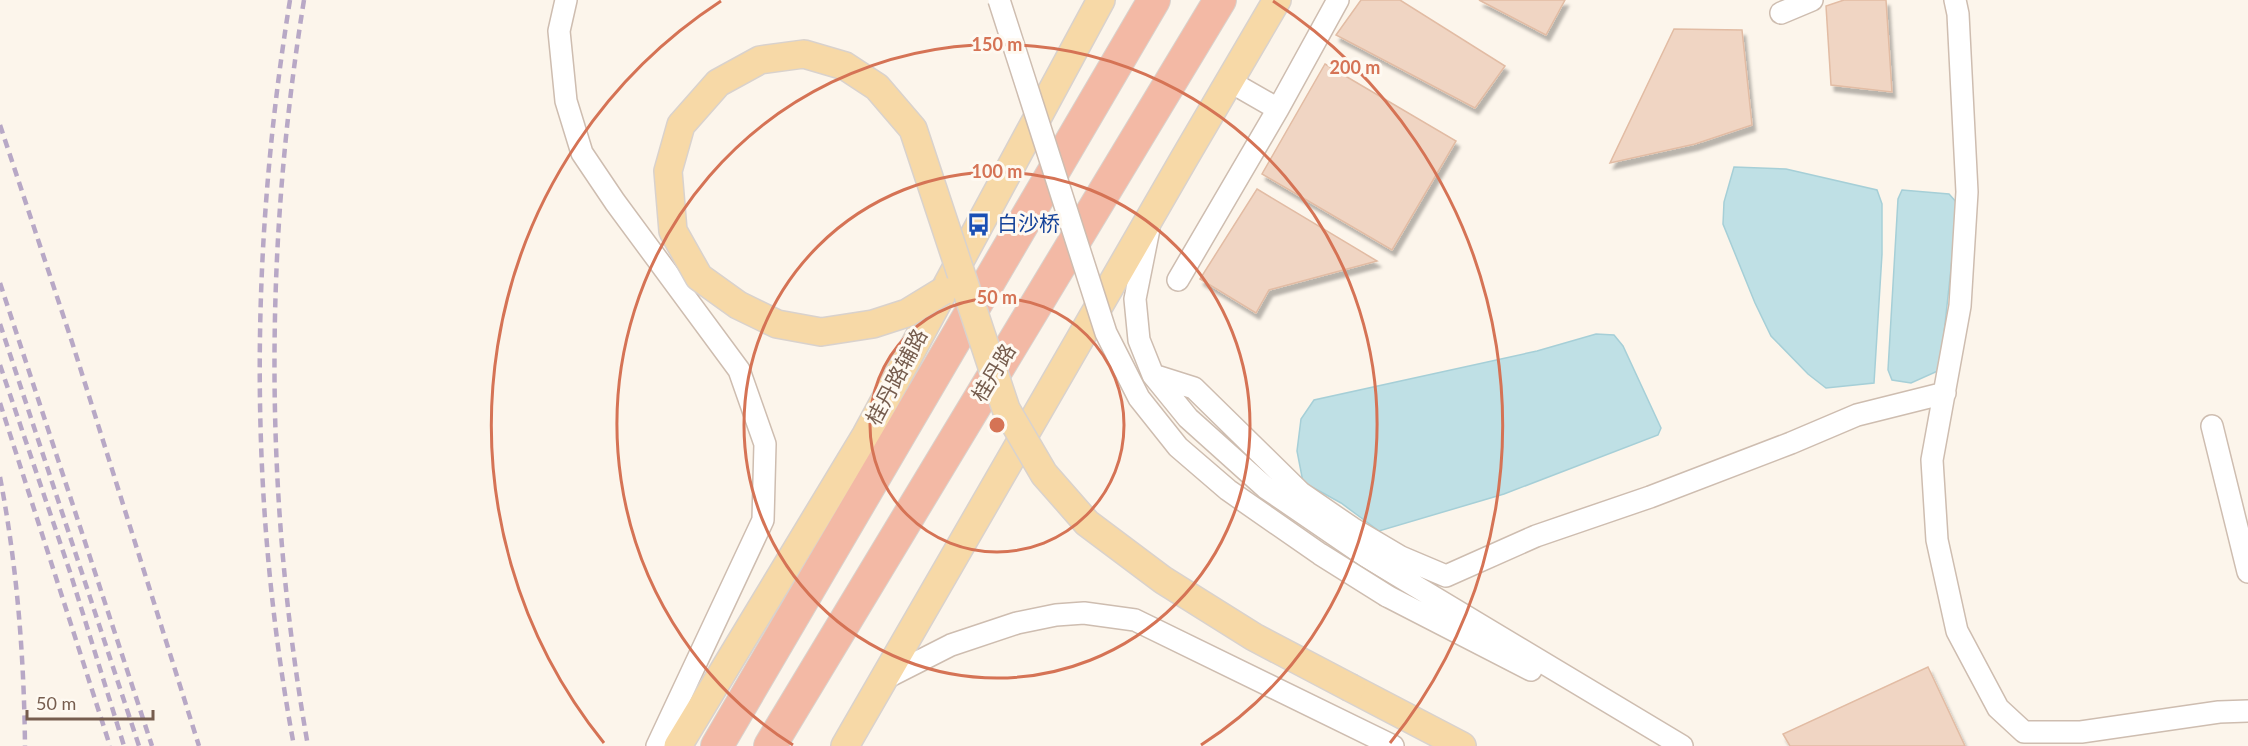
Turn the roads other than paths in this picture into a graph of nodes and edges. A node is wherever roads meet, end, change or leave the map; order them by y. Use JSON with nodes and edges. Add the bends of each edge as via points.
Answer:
{"nodes":[{"id":1,"x":566,"y":0,"type":"edge"},
{"id":2,"x":999,"y":0,"type":"edge"},
{"id":3,"x":1101,"y":0,"type":"edge"},
{"id":4,"x":1154,"y":0,"type":"edge"},
{"id":5,"x":1220,"y":0,"type":"edge"},
{"id":6,"x":1277,"y":0,"type":"edge"},
{"id":7,"x":1338,"y":0,"type":"edge"},
{"id":8,"x":1812,"y":0,"type":"edge"},
{"id":9,"x":1954,"y":0,"type":"edge"},
{"id":10,"x":1781,"y":13,"type":"dead end"},
{"id":11,"x":1229,"y":81,"type":"junction"},
{"id":12,"x":1278,"y":109,"type":"junction"},
{"id":13,"x":1153,"y":211,"type":"junction"},
{"id":14,"x":1178,"y":280,"type":"dead end"},
{"id":15,"x":944,"y":291,"type":"junction"},
{"id":16,"x":1153,"y":375,"type":"junction"},
{"id":17,"x":1945,"y":393,"type":"junction"},
{"id":18,"x":2212,"y":426,"type":"dead end"},
{"id":19,"x":2248,"y":572,"type":"edge"},
{"id":20,"x":885,"y":679,"type":"junction"},
{"id":21,"x":2248,"y":711,"type":"edge"},
{"id":22,"x":657,"y":746,"type":"edge"},
{"id":23,"x":678,"y":746,"type":"edge"},
{"id":24,"x":717,"y":746,"type":"edge"},
{"id":25,"x":770,"y":746,"type":"edge"},
{"id":26,"x":845,"y":746,"type":"edge"},
{"id":27,"x":1393,"y":746,"type":"edge"},
{"id":28,"x":1462,"y":746,"type":"edge"},
{"id":29,"x":1680,"y":746,"type":"edge"}],
"edges":[{"from":1,"to":22,"type":"street","via":[[559,31],[566,101],[582,153],[739,370],[765,444],[763,520]]},
{"from":2,"to":29,"type":"street","bridge":true,"via":[[1106,333],[1139,398],[1178,447],[1228,490],[1387,596]]},
{"from":3,"to":15,"type":"main road","name":"桂丹路辅路"},
{"from":4,"to":24,"type":"highway"},
{"from":5,"to":25,"type":"highway","name":"桂丹路"},
{"from":6,"to":11,"type":"main road"},
{"from":7,"to":12,"type":"street"},
{"from":8,"to":10,"type":"street"},
{"from":9,"to":17,"type":"street","via":[[1958,14],[1967,192],[1960,306]]},
{"from":11,"to":12,"type":"street"},
{"from":11,"to":13,"type":"main road"},
{"from":12,"to":14,"type":"street"},
{"from":13,"to":16,"type":"street","via":[[1135,299],[1139,340]]},
{"from":13,"to":20,"type":"main road"},
{"from":15,"to":23,"type":"main road","name":"桂丹路辅路","via":[[866,435]]},
{"from":15,"to":28,"type":"main road","bridge":true,"via":[[908,313],[873,324],[821,332],[777,324],[738,305],[699,277],[673,231],[668,171],[681,125],[718,82],[760,60],[804,54],[845,66],[877,87],[913,129],[1006,409],[1044,474],[1087,523],[1163,580],[1254,637]]},
{"from":16,"to":17,"type":"street","via":[[1194,388],[1301,493],[1352,528],[1401,557],[1446,576],[1536,536],[1650,497],[1857,415]]},
{"from":16,"to":29,"type":"street","via":[[1188,418],[1266,488],[1367,557]]},
{"from":17,"to":21,"type":"street","via":[[1932,460],[1937,540],[1956,631],[1998,708],[2024,732],[2081,732],[2196,714]]},
{"from":18,"to":19,"type":"street"},
{"from":20,"to":26,"type":"main road"},
{"from":20,"to":27,"type":"street","via":[[951,645],[1017,623],[1084,613],[1135,620]]}]}
